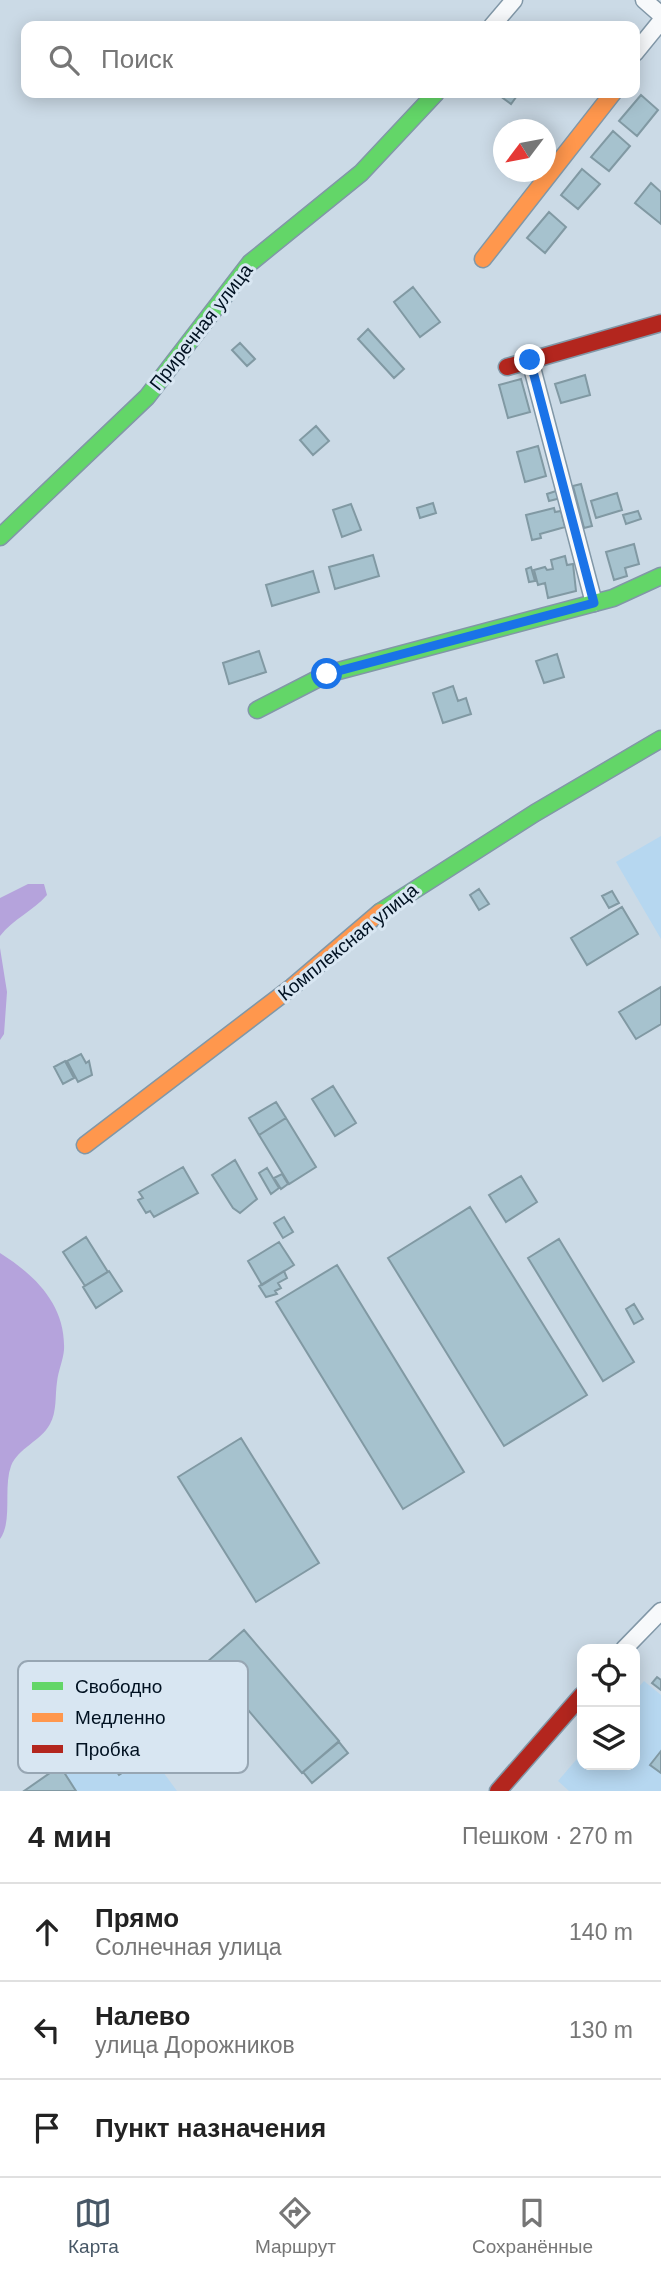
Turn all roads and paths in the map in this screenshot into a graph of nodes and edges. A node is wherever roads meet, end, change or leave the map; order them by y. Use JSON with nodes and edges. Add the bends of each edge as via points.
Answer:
{"nodes":[{"id":1,"x":514,"y":0,"type":"edge"},
{"id":2,"x":643,"y":0,"type":"edge"},
{"id":3,"x":661,"y":15,"type":"edge"},
{"id":4,"x":496,"y":21,"type":"edge"},
{"id":5,"x":661,"y":21,"type":"edge"},
{"id":6,"x":640,"y":47,"type":"edge"},
{"id":7,"x":431,"y":98,"type":"edge"},
{"id":8,"x":608,"y":98,"type":"edge"},
{"id":9,"x":483,"y":259,"type":"dead end"},
{"id":10,"x":661,"y":323,"type":"edge"},
{"id":11,"x":530,"y":360,"type":"junction"},
{"id":12,"x":507,"y":367,"type":"dead end"},
{"id":13,"x":0,"y":537,"type":"edge"},
{"id":14,"x":661,"y":576,"type":"edge"},
{"id":15,"x":594,"y":603,"type":"junction"},
{"id":16,"x":257,"y":710,"type":"dead end"},
{"id":17,"x":661,"y":739,"type":"edge"},
{"id":18,"x":85,"y":1145,"type":"dead end"},
{"id":19,"x":661,"y":1611,"type":"edge"},
{"id":20,"x":629,"y":1644,"type":"edge"},
{"id":21,"x":577,"y":1701,"type":"edge"},
{"id":22,"x":498,"y":1791,"type":"edge"}],
"edges":[{"from":1,"to":4,"type":"street"},
{"from":2,"to":3,"type":"street"},
{"from":5,"to":6,"type":"street"},
{"from":7,"to":13,"type":"street","name":"Приречная улица","via":[[361,173],[250,263],[147,397]]},
{"from":8,"to":9,"type":"street"},
{"from":10,"to":11,"type":"street"},
{"from":11,"to":12,"type":"street"},
{"from":11,"to":15,"type":"street"},
{"from":14,"to":15,"type":"street"},
{"from":15,"to":16,"type":"street","via":[[327,674]]},
{"from":17,"to":18,"type":"street","name":"Комплексная улица","via":[[386,907],[292,987]]},
{"from":19,"to":20,"type":"street"},
{"from":21,"to":22,"type":"street"}]}
